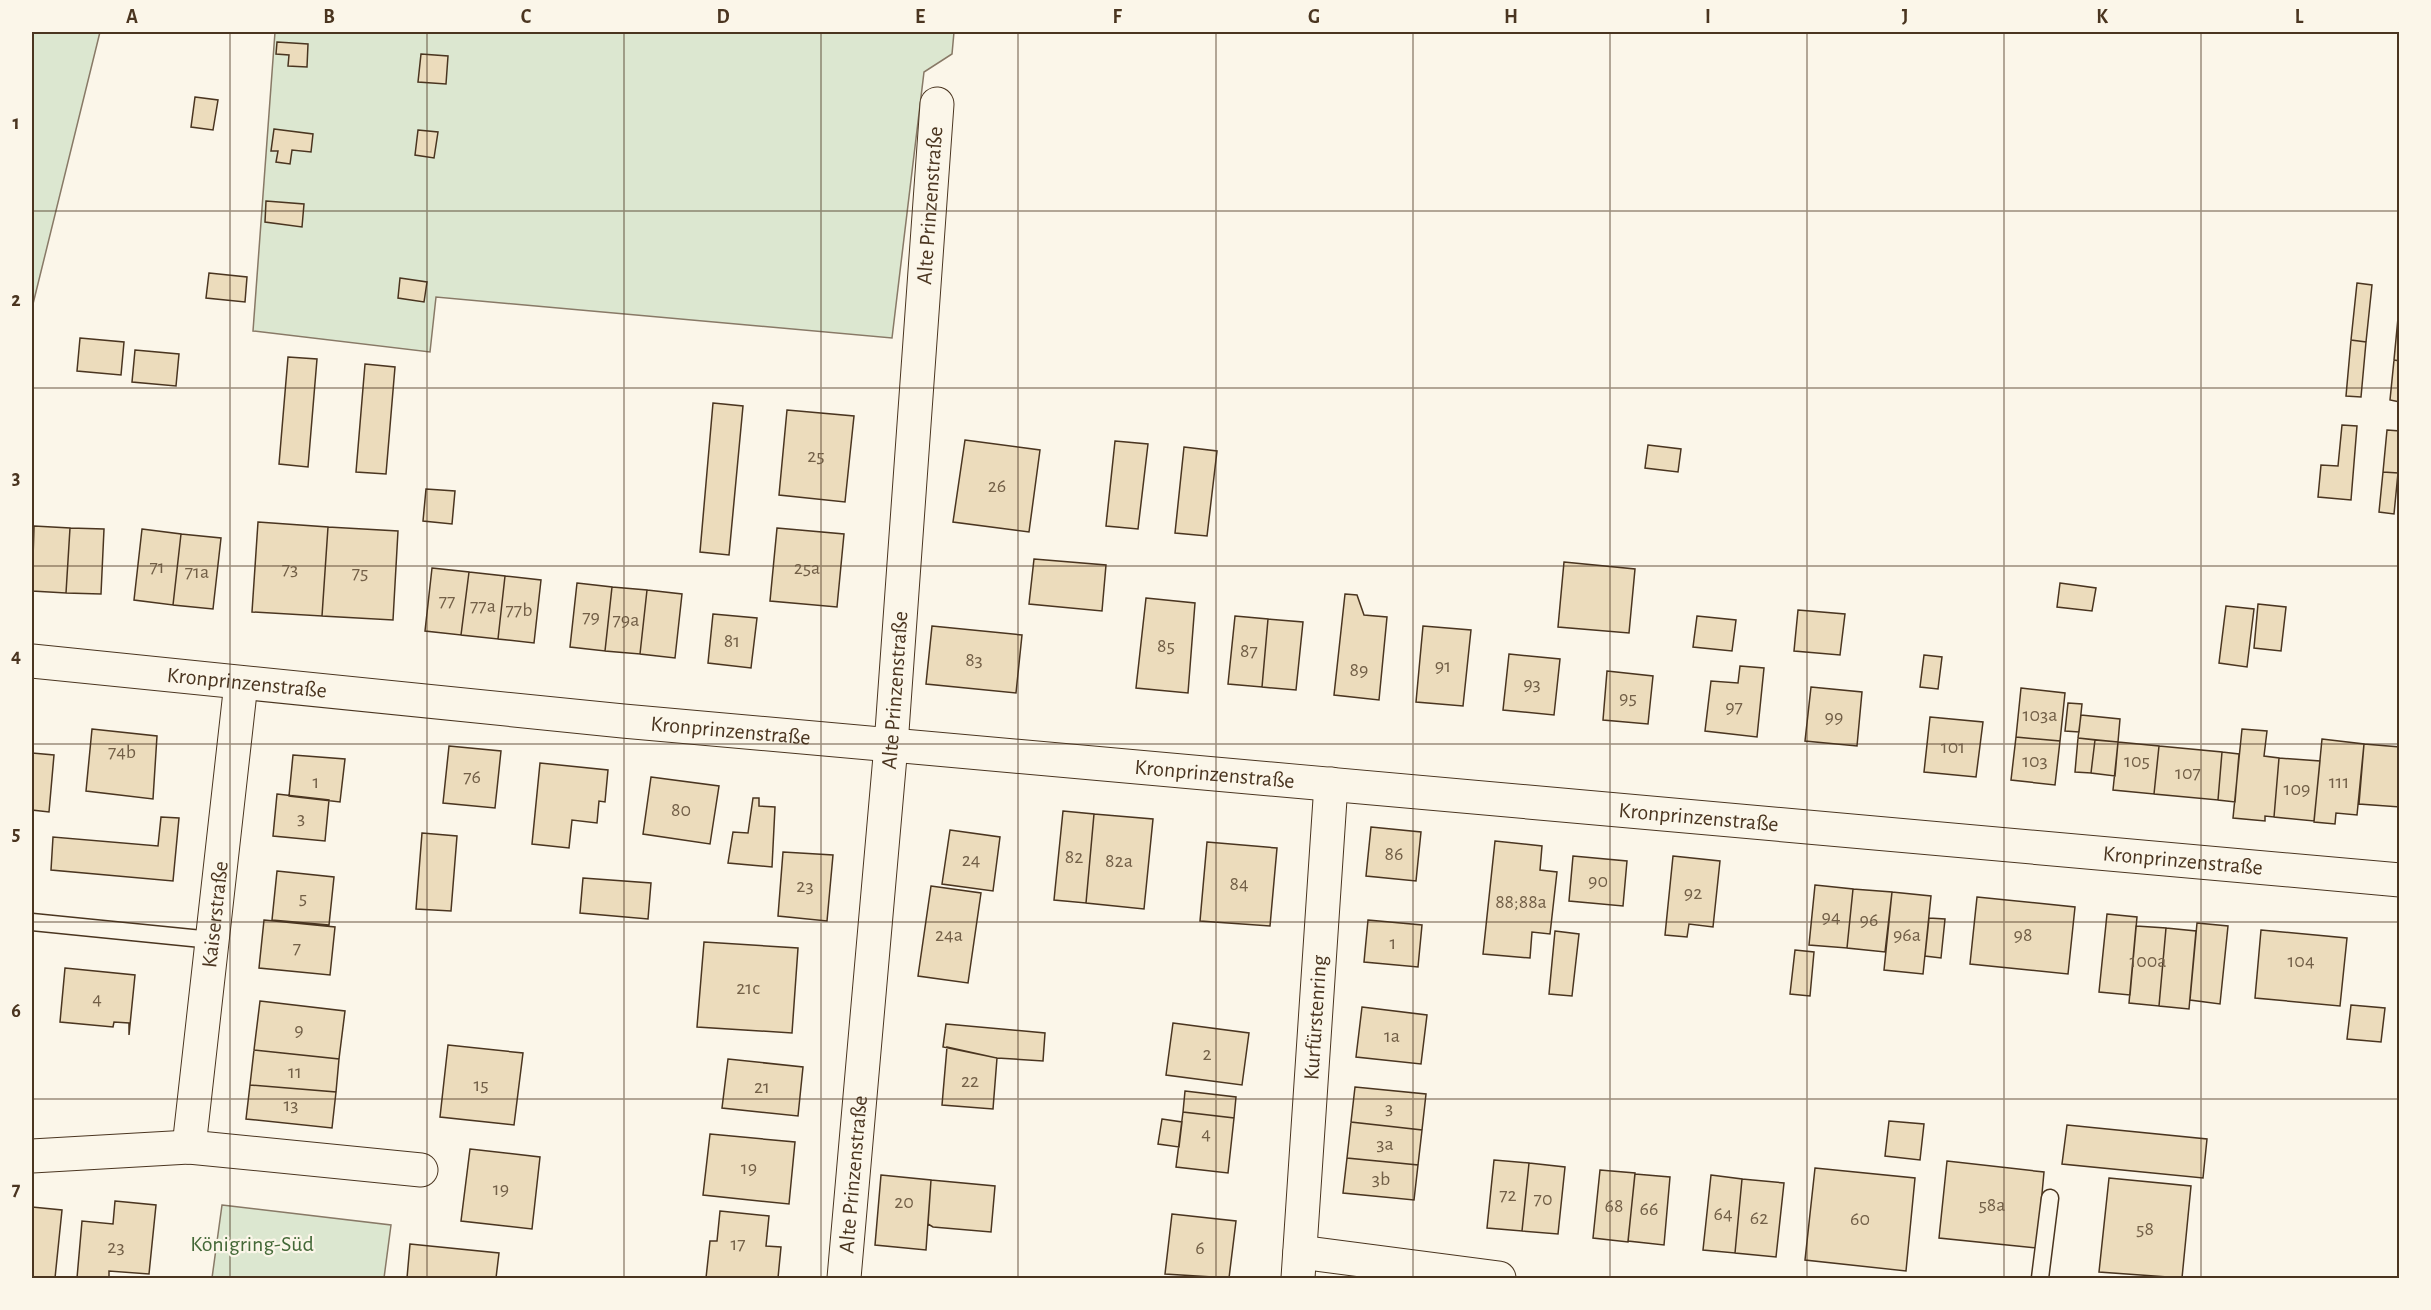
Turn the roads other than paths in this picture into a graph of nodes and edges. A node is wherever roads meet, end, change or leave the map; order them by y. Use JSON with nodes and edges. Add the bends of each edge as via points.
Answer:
{"nodes":[{"id":1,"x":937,"y":104,"type":"dead end"},
{"id":2,"x":32,"y":662,"type":"edge"},
{"id":3,"x":242,"y":683,"type":"junction"},
{"id":4,"x":891,"y":745,"type":"junction"},
{"id":5,"x":1331,"y":784,"type":"junction"},
{"id":6,"x":2400,"y":880,"type":"edge"},
{"id":7,"x":32,"y":922,"type":"edge"},
{"id":8,"x":212,"y":940,"type":"junction"},
{"id":9,"x":189,"y":1147,"type":"junction"},
{"id":10,"x":32,"y":1156,"type":"edge"},
{"id":11,"x":421,"y":1170,"type":"dead end"},
{"id":12,"x":2050,"y":1198,"type":"dead end"},
{"id":13,"x":1299,"y":1265,"type":"edge"},
{"id":14,"x":844,"y":1278,"type":"edge"},
{"id":15,"x":1499,"y":1278,"type":"edge"},
{"id":16,"x":2040,"y":1278,"type":"edge"}],
"edges":[{"from":1,"to":4,"type":"street","name":"Alte Prinzenstraße"},
{"from":2,"to":3,"type":"street","name":"Kronprinzenstraße"},
{"from":3,"to":4,"type":"street","name":"Kronprinzenstraße"},
{"from":3,"to":8,"type":"street","name":"Kaiserstraße"},
{"from":4,"to":5,"type":"street","name":"Kronprinzenstraße"},
{"from":4,"to":14,"type":"street","name":"Alte Prinzenstraße"},
{"from":5,"to":6,"type":"street","name":"Kronprinzenstraße"},
{"from":5,"to":13,"type":"street","name":"Kurfürstenring"},
{"from":7,"to":8,"type":"lane"},
{"from":8,"to":9,"type":"street","name":"Kaiserstraße"},
{"from":9,"to":10,"type":"street"},
{"from":9,"to":11,"type":"street"},
{"from":12,"to":16,"type":"lane"},
{"from":13,"to":15,"type":"street","name":"Kurfürstenring"}]}
